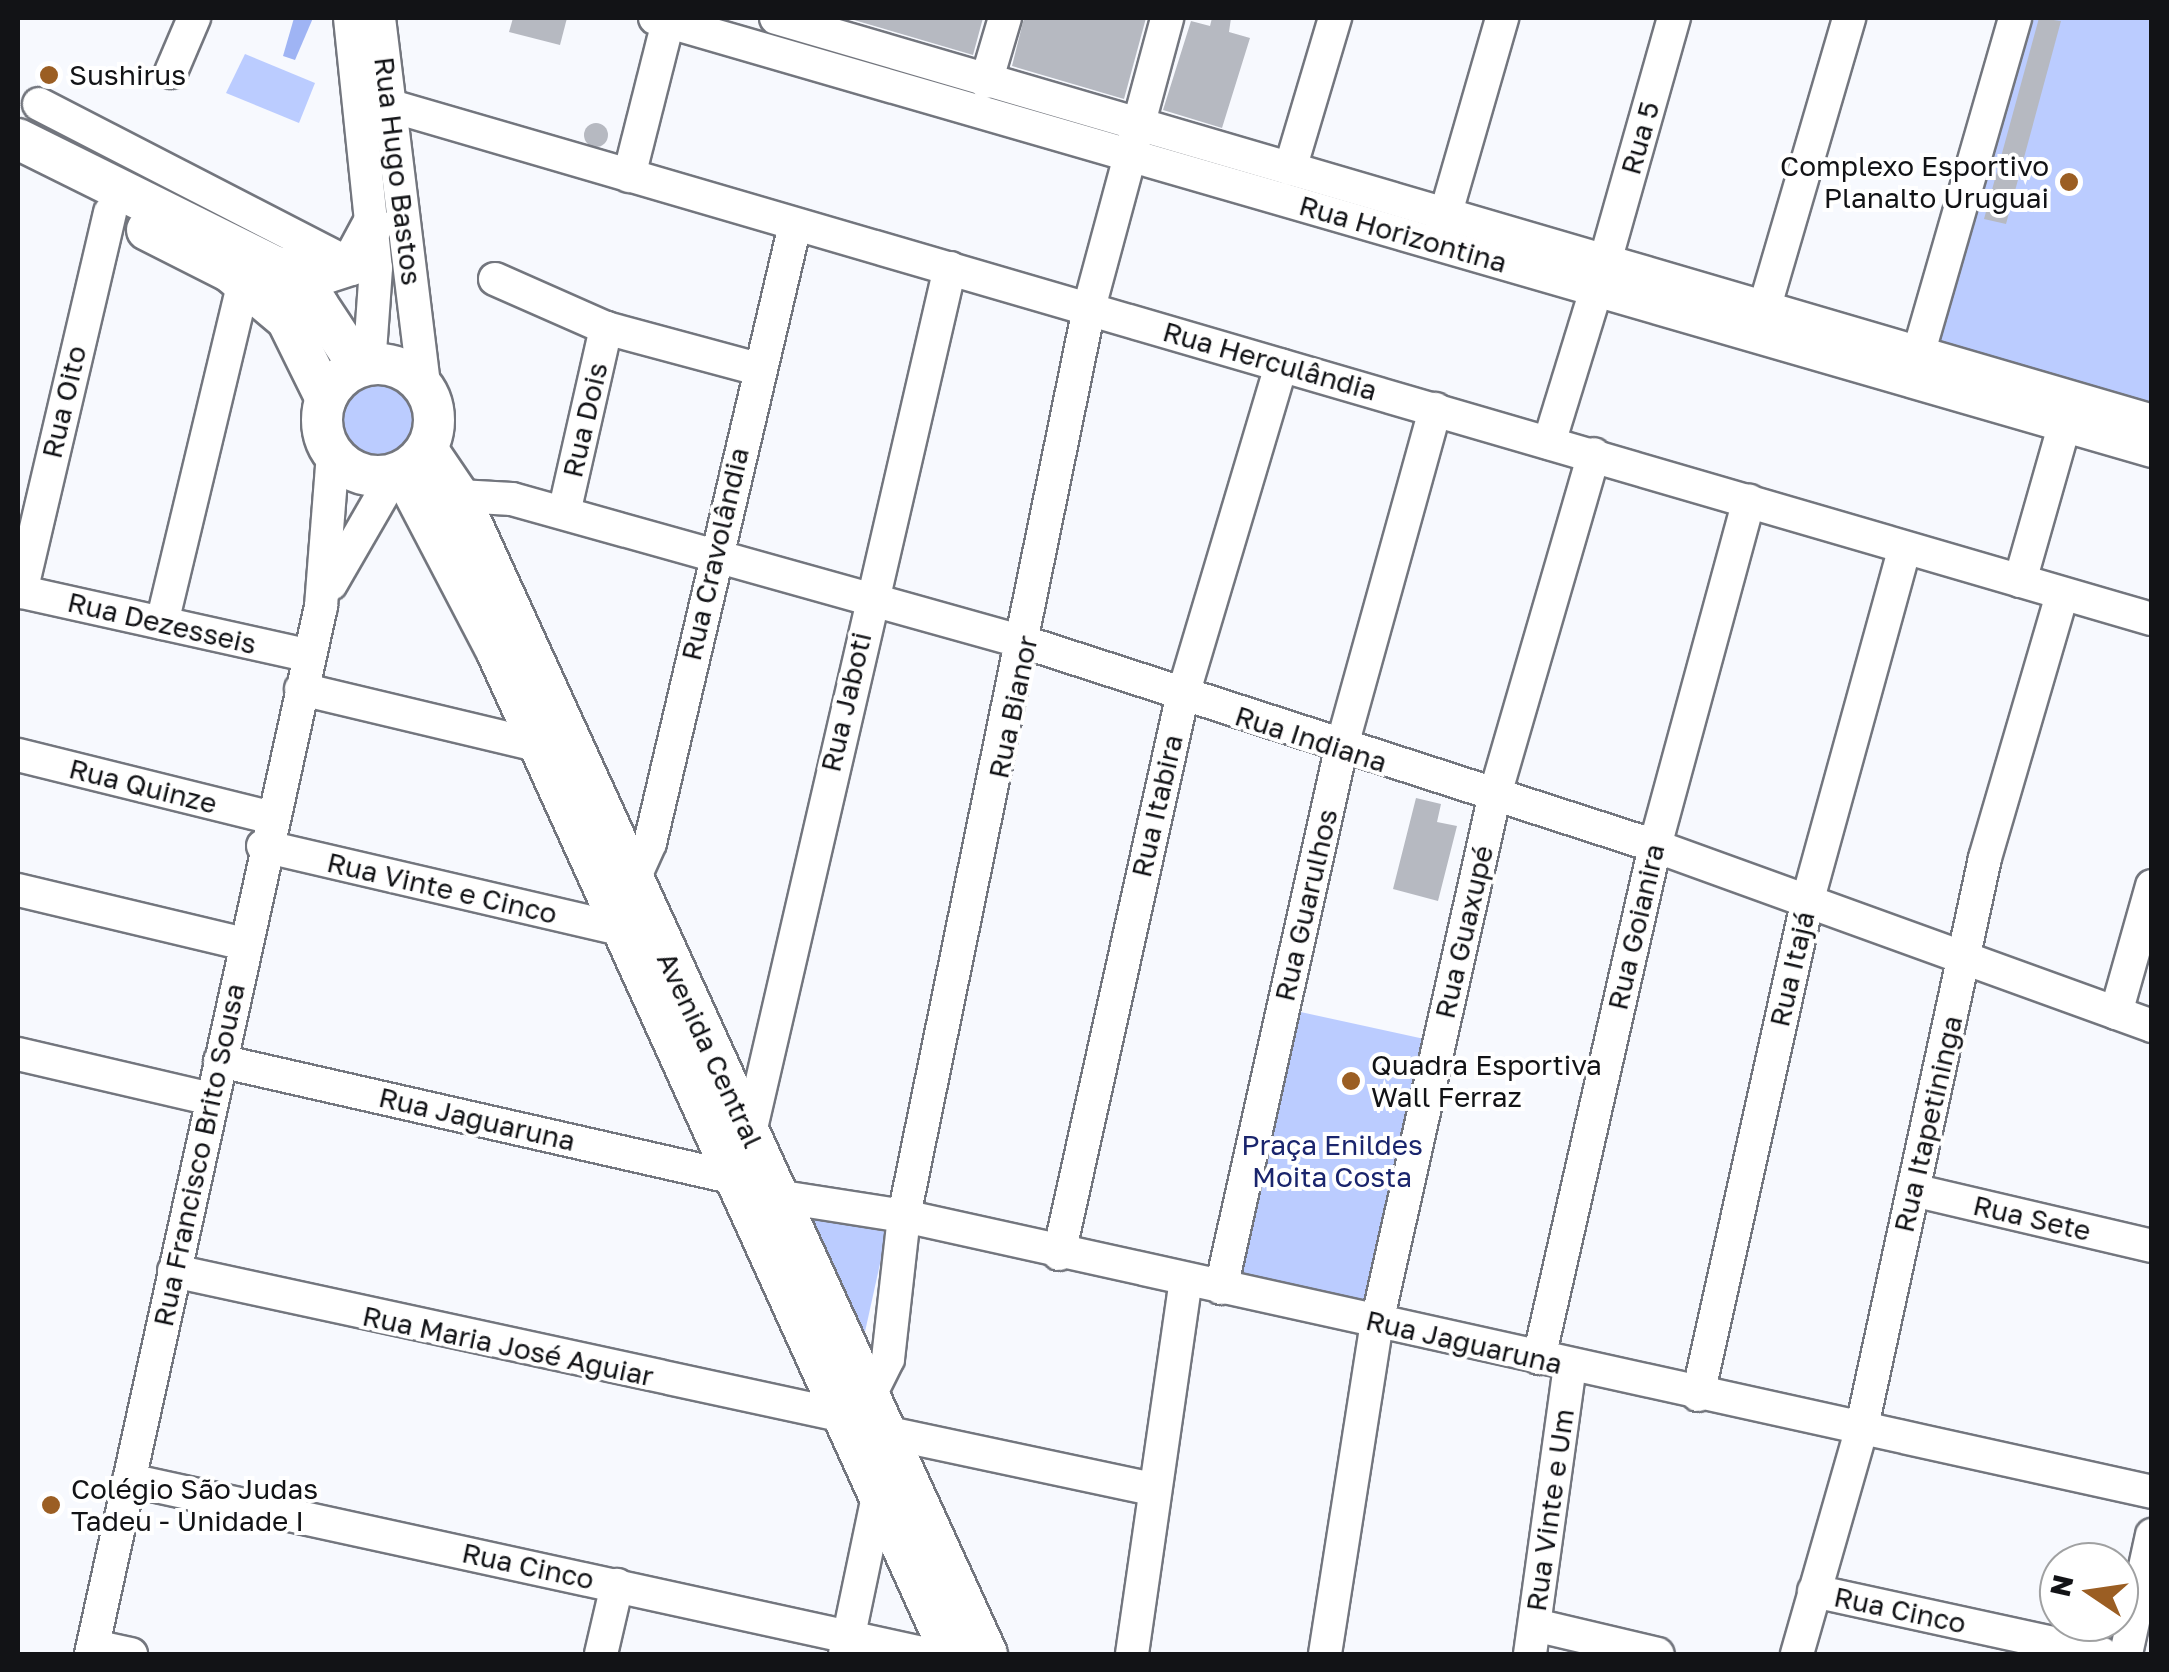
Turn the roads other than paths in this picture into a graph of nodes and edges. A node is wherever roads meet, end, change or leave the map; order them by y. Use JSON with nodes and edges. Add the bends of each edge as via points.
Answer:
{"nodes":[{"id":1,"x":194,"y":18,"type":"edge"},
{"id":2,"x":350,"y":18,"type":"edge"},
{"id":3,"x":379,"y":18,"type":"edge"},
{"id":4,"x":776,"y":18,"type":"edge"},
{"id":5,"x":1005,"y":18,"type":"edge"},
{"id":6,"x":1167,"y":18,"type":"edge"},
{"id":7,"x":1335,"y":18,"type":"edge"},
{"id":8,"x":1502,"y":18,"type":"edge"},
{"id":9,"x":1674,"y":18,"type":"edge"},
{"id":10,"x":1848,"y":18,"type":"edge"},
{"id":11,"x":2014,"y":18,"type":"edge"},
{"id":12,"x":664,"y":19,"type":"edge"},
{"id":13,"x":835,"y":26,"type":"edge"},
{"id":14,"x":171,"y":72,"type":"dead end"},
{"id":15,"x":986,"y":82,"type":"junction"},
{"id":16,"x":40,"y":104,"type":"dead end"},
{"id":17,"x":388,"y":105,"type":"junction"},
{"id":18,"x":18,"y":139,"type":"edge"},
{"id":19,"x":1131,"y":139,"type":"junction"},
{"id":20,"x":18,"y":168,"type":"edge"},
{"id":21,"x":1290,"y":168,"type":"junction"},
{"id":22,"x":629,"y":176,"type":"junction"},
{"id":23,"x":110,"y":212,"type":"junction"},
{"id":24,"x":795,"y":225,"type":"junction"},
{"id":25,"x":372,"y":226,"type":"junction"},
{"id":26,"x":1441,"y":228,"type":"junction"},
{"id":27,"x":1606,"y":258,"type":"junction"},
{"id":28,"x":351,"y":265,"type":"junction"},
{"id":29,"x":950,"y":268,"type":"junction"},
{"id":30,"x":260,"y":275,"type":"junction"},
{"id":31,"x":495,"y":280,"type":"dead end"},
{"id":32,"x":1596,"y":290,"type":"junction"},
{"id":33,"x":1765,"y":306,"type":"junction"},
{"id":34,"x":1089,"y":308,"type":"junction"},
{"id":35,"x":606,"y":328,"type":"junction"},
{"id":36,"x":1282,"y":365,"type":"junction"},
{"id":37,"x":364,"y":366,"type":"junction"},
{"id":38,"x":1914,"y":368,"type":"junction"},
{"id":39,"x":758,"y":369,"type":"junction"},
{"id":40,"x":424,"y":387,"type":"junction"},
{"id":41,"x":326,"y":399,"type":"junction"},
{"id":42,"x":1435,"y":409,"type":"junction"},
{"id":43,"x":2152,"y":421,"type":"edge"},
{"id":44,"x":2064,"y":427,"type":"junction"},
{"id":45,"x":1549,"y":443,"type":"junction"},
{"id":46,"x":2152,"y":450,"type":"edge"},
{"id":47,"x":1594,"y":454,"type":"junction"},
{"id":48,"x":333,"y":455,"type":"junction"},
{"id":49,"x":408,"y":465,"type":"junction"},
{"id":50,"x":460,"y":496,"type":"junction"},
{"id":51,"x":1749,"y":501,"type":"junction"},
{"id":52,"x":564,"y":513,"type":"junction"},
{"id":53,"x":1905,"y":548,"type":"junction"},
{"id":54,"x":714,"y":556,"type":"junction"},
{"id":55,"x":2020,"y":581,"type":"junction"},
{"id":56,"x":19,"y":592,"type":"edge"},
{"id":57,"x":2062,"y":595,"type":"junction"},
{"id":58,"x":870,"y":598,"type":"junction"},
{"id":59,"x":320,"y":606,"type":"junction"},
{"id":60,"x":2152,"y":619,"type":"edge"},
{"id":61,"x":162,"y":624,"type":"junction"},
{"id":62,"x":1027,"y":643,"type":"junction"},
{"id":63,"x":307,"y":655,"type":"junction"},
{"id":64,"x":301,"y":689,"type":"junction"},
{"id":65,"x":1182,"y":698,"type":"junction"},
{"id":66,"x":536,"y":745,"type":"junction"},
{"id":67,"x":1342,"y":749,"type":"junction"},
{"id":68,"x":18,"y":755,"type":"edge"},
{"id":69,"x":571,"y":786,"type":"junction"},
{"id":70,"x":1494,"y":798,"type":"junction"},
{"id":71,"x":266,"y":832,"type":"junction"},
{"id":72,"x":1655,"y":846,"type":"junction"},
{"id":73,"x":633,"y":882,"type":"junction"},
{"id":74,"x":2152,"y":886,"type":"edge"},
{"id":75,"x":18,"y":890,"type":"edge"},
{"id":76,"x":1808,"y":899,"type":"junction"},
{"id":77,"x":621,"y":929,"type":"junction"},
{"id":78,"x":244,"y":944,"type":"junction"},
{"id":79,"x":1964,"y":956,"type":"junction"},
{"id":80,"x":2116,"y":1014,"type":"junction"},
{"id":81,"x":2152,"y":1026,"type":"edge"},
{"id":82,"x":18,"y":1054,"type":"edge"},
{"id":83,"x":220,"y":1060,"type":"junction"},
{"id":84,"x":212,"y":1099,"type":"junction"},
{"id":85,"x":749,"y":1138,"type":"junction"},
{"id":86,"x":735,"y":1178,"type":"junction"},
{"id":87,"x":1913,"y":1190,"type":"junction"},
{"id":88,"x":776,"y":1196,"type":"junction"},
{"id":89,"x":904,"y":1216,"type":"junction"},
{"id":90,"x":2152,"y":1246,"type":"edge"},
{"id":91,"x":1058,"y":1254,"type":"junction"},
{"id":92,"x":174,"y":1271,"type":"junction"},
{"id":93,"x":1186,"y":1280,"type":"junction"},
{"id":94,"x":1221,"y":1288,"type":"junction"},
{"id":95,"x":1377,"y":1322,"type":"junction"},
{"id":96,"x":1554,"y":1362,"type":"junction"},
{"id":97,"x":1698,"y":1395,"type":"junction"},
{"id":98,"x":866,"y":1415,"type":"junction"},
{"id":99,"x":1861,"y":1430,"type":"junction"},
{"id":100,"x":129,"y":1480,"type":"junction"},
{"id":101,"x":1152,"y":1489,"type":"junction"},
{"id":102,"x":2152,"y":1492,"type":"edge"},
{"id":103,"x":878,"y":1496,"type":"junction"},
{"id":104,"x":2152,"y":1535,"type":"edge"},
{"id":105,"x":616,"y":1585,"type":"junction"},
{"id":106,"x":1814,"y":1591,"type":"junction"},
{"id":107,"x":1532,"y":1640,"type":"edge"},
{"id":108,"x":846,"y":1646,"type":"edge"},
{"id":109,"x":92,"y":1650,"type":"edge"},
{"id":110,"x":131,"y":1654,"type":"edge"},
{"id":111,"x":601,"y":1654,"type":"edge"},
{"id":112,"x":926,"y":1654,"type":"edge"},
{"id":113,"x":951,"y":1654,"type":"edge"},
{"id":114,"x":987,"y":1654,"type":"edge"},
{"id":115,"x":1132,"y":1654,"type":"edge"},
{"id":116,"x":1325,"y":1654,"type":"edge"},
{"id":117,"x":1658,"y":1654,"type":"edge"},
{"id":118,"x":1797,"y":1654,"type":"edge"},
{"id":119,"x":2102,"y":1654,"type":"edge"},
{"id":120,"x":2126,"y":1654,"type":"edge"}],
"edges":[{"from":1,"to":14,"type":"street"},
{"from":2,"to":25,"type":"street"},
{"from":3,"to":17,"type":"street","name":"Rua Hugo Bastos"},
{"from":4,"to":13,"type":"street","name":"Rua Horizontina"},
{"from":5,"to":15,"type":"street"},
{"from":6,"to":19,"type":"street","name":"Rua Bianor"},
{"from":7,"to":21,"type":"street"},
{"from":8,"to":26,"type":"street"},
{"from":9,"to":27,"type":"street","name":"Rua 5"},
{"from":10,"to":33,"type":"street"},
{"from":11,"to":38,"type":"street"},
{"from":12,"to":19,"type":"street","name":"Rua Horizontina"},
{"from":12,"to":22,"type":"street"},
{"from":13,"to":15,"type":"street","name":"Rua Horizontina"},
{"from":15,"to":19,"type":"street","name":"Rua Horizontina"},
{"from":16,"to":28,"type":"street"},
{"from":17,"to":22,"type":"street","name":"Rua Herculândia"},
{"from":17,"to":40,"type":"street","name":"Rua Hugo Bastos"},
{"from":18,"to":30,"type":"main road"},
{"from":19,"to":21,"type":"street","name":"Rua Horizontina"},
{"from":19,"to":26,"type":"street","name":"Rua Horizontina"},
{"from":19,"to":34,"type":"street","name":"Rua Bianor"},
{"from":20,"to":23,"type":"main road"},
{"from":21,"to":26,"type":"street","name":"Rua Horizontina"},
{"from":22,"to":24,"type":"street","name":"Rua Herculândia"},
{"from":23,"to":30,"type":"main road"},
{"from":23,"to":56,"type":"street","name":"Rua Oito"},
{"from":24,"to":29,"type":"street","name":"Rua Herculândia"},
{"from":24,"to":39,"type":"street","name":"Rua Cravolândia"},
{"from":25,"to":28,"type":"main road"},
{"from":25,"to":37,"type":"street"},
{"from":26,"to":27,"type":"street","name":"Rua Horizontina"},
{"from":26,"to":32,"type":"street","name":"Rua Horizontina"},
{"from":27,"to":33,"type":"street","name":"Rua Horizontina"},
{"from":28,"to":30,"type":"main road","via":[[326,273]]},
{"from":29,"to":34,"type":"street","name":"Rua Herculândia"},
{"from":29,"to":58,"type":"street","name":"Rua Jaboti"},
{"from":30,"to":37,"type":"main road","via":[[318,305]]},
{"from":30,"to":41,"type":"main road"},
{"from":30,"to":61,"type":"street"},
{"from":31,"to":35,"type":"street"},
{"from":32,"to":38,"type":"street","name":"Rua Horizontina"},
{"from":32,"to":45,"type":"street"},
{"from":33,"to":38,"type":"street","name":"Rua Horizontina"},
{"from":34,"to":36,"type":"street","name":"Rua Herculândia"},
{"from":34,"to":62,"type":"street","name":"Rua Bianor"},
{"from":35,"to":39,"type":"street"},
{"from":35,"to":52,"type":"street","name":"Rua Dois"},
{"from":36,"to":42,"type":"street","name":"Rua Herculândia"},
{"from":36,"to":65,"type":"street","name":"Rua Itabira"},
{"from":37,"to":40,"type":"main road","via":[[400,368]]},
{"from":37,"to":41,"type":"main road"},
{"from":38,"to":43,"type":"street","name":"Rua Horizontina"},
{"from":38,"to":44,"type":"street","name":"Rua Horizontina"},
{"from":39,"to":54,"type":"street","name":"Rua Cravolândia"},
{"from":40,"to":49,"type":"main road","via":[[435,418]]},
{"from":41,"to":48,"type":"main road"},
{"from":42,"to":45,"type":"street","name":"Rua Herculândia"},
{"from":42,"to":67,"type":"street","name":"Rua Guarulhos"},
{"from":44,"to":46,"type":"street","name":"Rua Horizontina"},
{"from":44,"to":55,"type":"street"},
{"from":45,"to":47,"type":"street","name":"Rua Herculândia"},
{"from":47,"to":51,"type":"street","name":"Rua Herculândia"},
{"from":47,"to":70,"type":"street","name":"Rua Guaxupé"},
{"from":48,"to":49,"type":"main road","via":[[361,474]]},
{"from":48,"to":59,"type":"street"},
{"from":49,"to":50,"type":"main road","name":"Avenida Central"},
{"from":49,"to":59,"type":"street"},
{"from":49,"to":66,"type":"main road","name":"Avenida Central"},
{"from":50,"to":52,"type":"street","name":"Rua Indiana"},
{"from":50,"to":69,"type":"main road","name":"Avenida Central"},
{"from":51,"to":53,"type":"street","name":"Rua Herculândia"},
{"from":51,"to":72,"type":"street","name":"Rua Goianira"},
{"from":52,"to":54,"type":"street","name":"Rua Indiana"},
{"from":53,"to":55,"type":"street","name":"Rua Herculândia"},
{"from":53,"to":76,"type":"street","name":"Rua Itajá"},
{"from":54,"to":58,"type":"street","name":"Rua Indiana"},
{"from":54,"to":73,"type":"street","name":"Rua Cravolândia","via":[[650,843]]},
{"from":55,"to":57,"type":"street","name":"Rua Herculândia"},
{"from":56,"to":61,"type":"street","name":"Rua Dezesseis"},
{"from":57,"to":60,"type":"street","name":"Rua Herculândia"},
{"from":57,"to":79,"type":"street","name":"Rua Itapetininga"},
{"from":58,"to":62,"type":"street","name":"Rua Indiana"},
{"from":58,"to":85,"type":"street","name":"Rua Jaboti"},
{"from":59,"to":63,"type":"street","name":"Rua Francisco Brito Sousa"},
{"from":61,"to":63,"type":"street","name":"Rua Dezesseis"},
{"from":62,"to":65,"type":"street","name":"Rua Indiana"},
{"from":62,"to":89,"type":"street","name":"Rua Bianor"},
{"from":63,"to":64,"type":"street","name":"Rua Francisco Brito Sousa"},
{"from":64,"to":66,"type":"street"},
{"from":64,"to":71,"type":"street","name":"Rua Francisco Brito Sousa"},
{"from":65,"to":67,"type":"street","name":"Rua Indiana"},
{"from":65,"to":91,"type":"street","name":"Rua Itabira"},
{"from":66,"to":69,"type":"main road","name":"Avenida Central"},
{"from":67,"to":70,"type":"street","name":"Rua Indiana"},
{"from":67,"to":94,"type":"street","name":"Rua Guarulhos"},
{"from":68,"to":71,"type":"street","name":"Rua Quinze"},
{"from":69,"to":73,"type":"main road","name":"Avenida Central"},
{"from":69,"to":77,"type":"main road","name":"Avenida Central"},
{"from":70,"to":72,"type":"street","name":"Rua Indiana"},
{"from":70,"to":95,"type":"street","name":"Rua Guaxupé"},
{"from":71,"to":77,"type":"street","name":"Rua Vinte e Cinco"},
{"from":71,"to":78,"type":"street","name":"Rua Francisco Brito Sousa"},
{"from":72,"to":76,"type":"street","name":"Rua Indiana"},
{"from":72,"to":96,"type":"street","name":"Rua Goianira"},
{"from":73,"to":85,"type":"main road","name":"Avenida Central"},
{"from":74,"to":80,"type":"street"},
{"from":75,"to":78,"type":"street"},
{"from":76,"to":79,"type":"street","name":"Rua Indiana"},
{"from":76,"to":97,"type":"street","name":"Rua Itajá"},
{"from":77,"to":86,"type":"main road","name":"Avenida Central"},
{"from":78,"to":83,"type":"street","name":"Rua Francisco Brito Sousa"},
{"from":79,"to":80,"type":"street","name":"Rua Indiana"},
{"from":79,"to":87,"type":"street","name":"Rua Itapetininga"},
{"from":80,"to":81,"type":"street","name":"Rua Indiana"},
{"from":82,"to":84,"type":"street"},
{"from":83,"to":84,"type":"street","name":"Rua Francisco Brito Sousa"},
{"from":83,"to":86,"type":"street","name":"Rua Jaguaruna"},
{"from":84,"to":92,"type":"street","name":"Rua Francisco Brito Sousa"},
{"from":85,"to":88,"type":"main road","name":"Avenida Central"},
{"from":86,"to":98,"type":"main road","name":"Avenida Central"},
{"from":87,"to":90,"type":"street","name":"Rua Sete"},
{"from":87,"to":99,"type":"street","name":"Rua Itapetininga"},
{"from":88,"to":89,"type":"street","name":"Rua Jaguaruna"},
{"from":88,"to":98,"type":"main road","name":"Avenida Central"},
{"from":89,"to":91,"type":"street","name":"Rua Jaguaruna"},
{"from":89,"to":98,"type":"street","name":"Rua Bianor","via":[[888,1359]]},
{"from":91,"to":93,"type":"street","name":"Rua Jaguaruna"},
{"from":92,"to":98,"type":"street","name":"Rua Maria José Aguiar"},
{"from":92,"to":100,"type":"street","name":"Rua Francisco Brito Sousa"},
{"from":93,"to":94,"type":"street","name":"Rua Jaguaruna"},
{"from":93,"to":101,"type":"street"},
{"from":94,"to":95,"type":"street","name":"Rua Jaguaruna"},
{"from":95,"to":96,"type":"street","name":"Rua Jaguaruna"},
{"from":95,"to":116,"type":"street","name":"Rua Guaxupé"},
{"from":96,"to":97,"type":"street","name":"Rua Jaguaruna"},
{"from":96,"to":107,"type":"street","name":"Rua Vinte e Um"},
{"from":97,"to":99,"type":"street","name":"Rua Jaguaruna"},
{"from":98,"to":101,"type":"street","name":"Rua Maria José Aguiar"},
{"from":98,"to":103,"type":"main road","name":"Avenida Central"},
{"from":98,"to":114,"type":"main road","name":"Avenida Central"},
{"from":99,"to":102,"type":"street","name":"Rua Jaguaruna"},
{"from":99,"to":106,"type":"street","name":"Rua Itapetininga"},
{"from":100,"to":105,"type":"street","name":"Rua Cinco"},
{"from":100,"to":109,"type":"street","name":"Rua Francisco Brito Sousa"},
{"from":101,"to":115,"type":"street"},
{"from":103,"to":108,"type":"street"},
{"from":103,"to":113,"type":"main road","name":"Avenida Central"},
{"from":104,"to":120,"type":"street"},
{"from":105,"to":108,"type":"street","name":"Rua Cinco"},
{"from":105,"to":111,"type":"street"},
{"from":106,"to":118,"type":"street","name":"Rua Itapetininga"},
{"from":106,"to":119,"type":"street","name":"Rua Cinco"},
{"from":107,"to":117,"type":"street"},
{"from":108,"to":112,"type":"street","name":"Rua Cinco"},
{"from":109,"to":110,"type":"street"}]}
